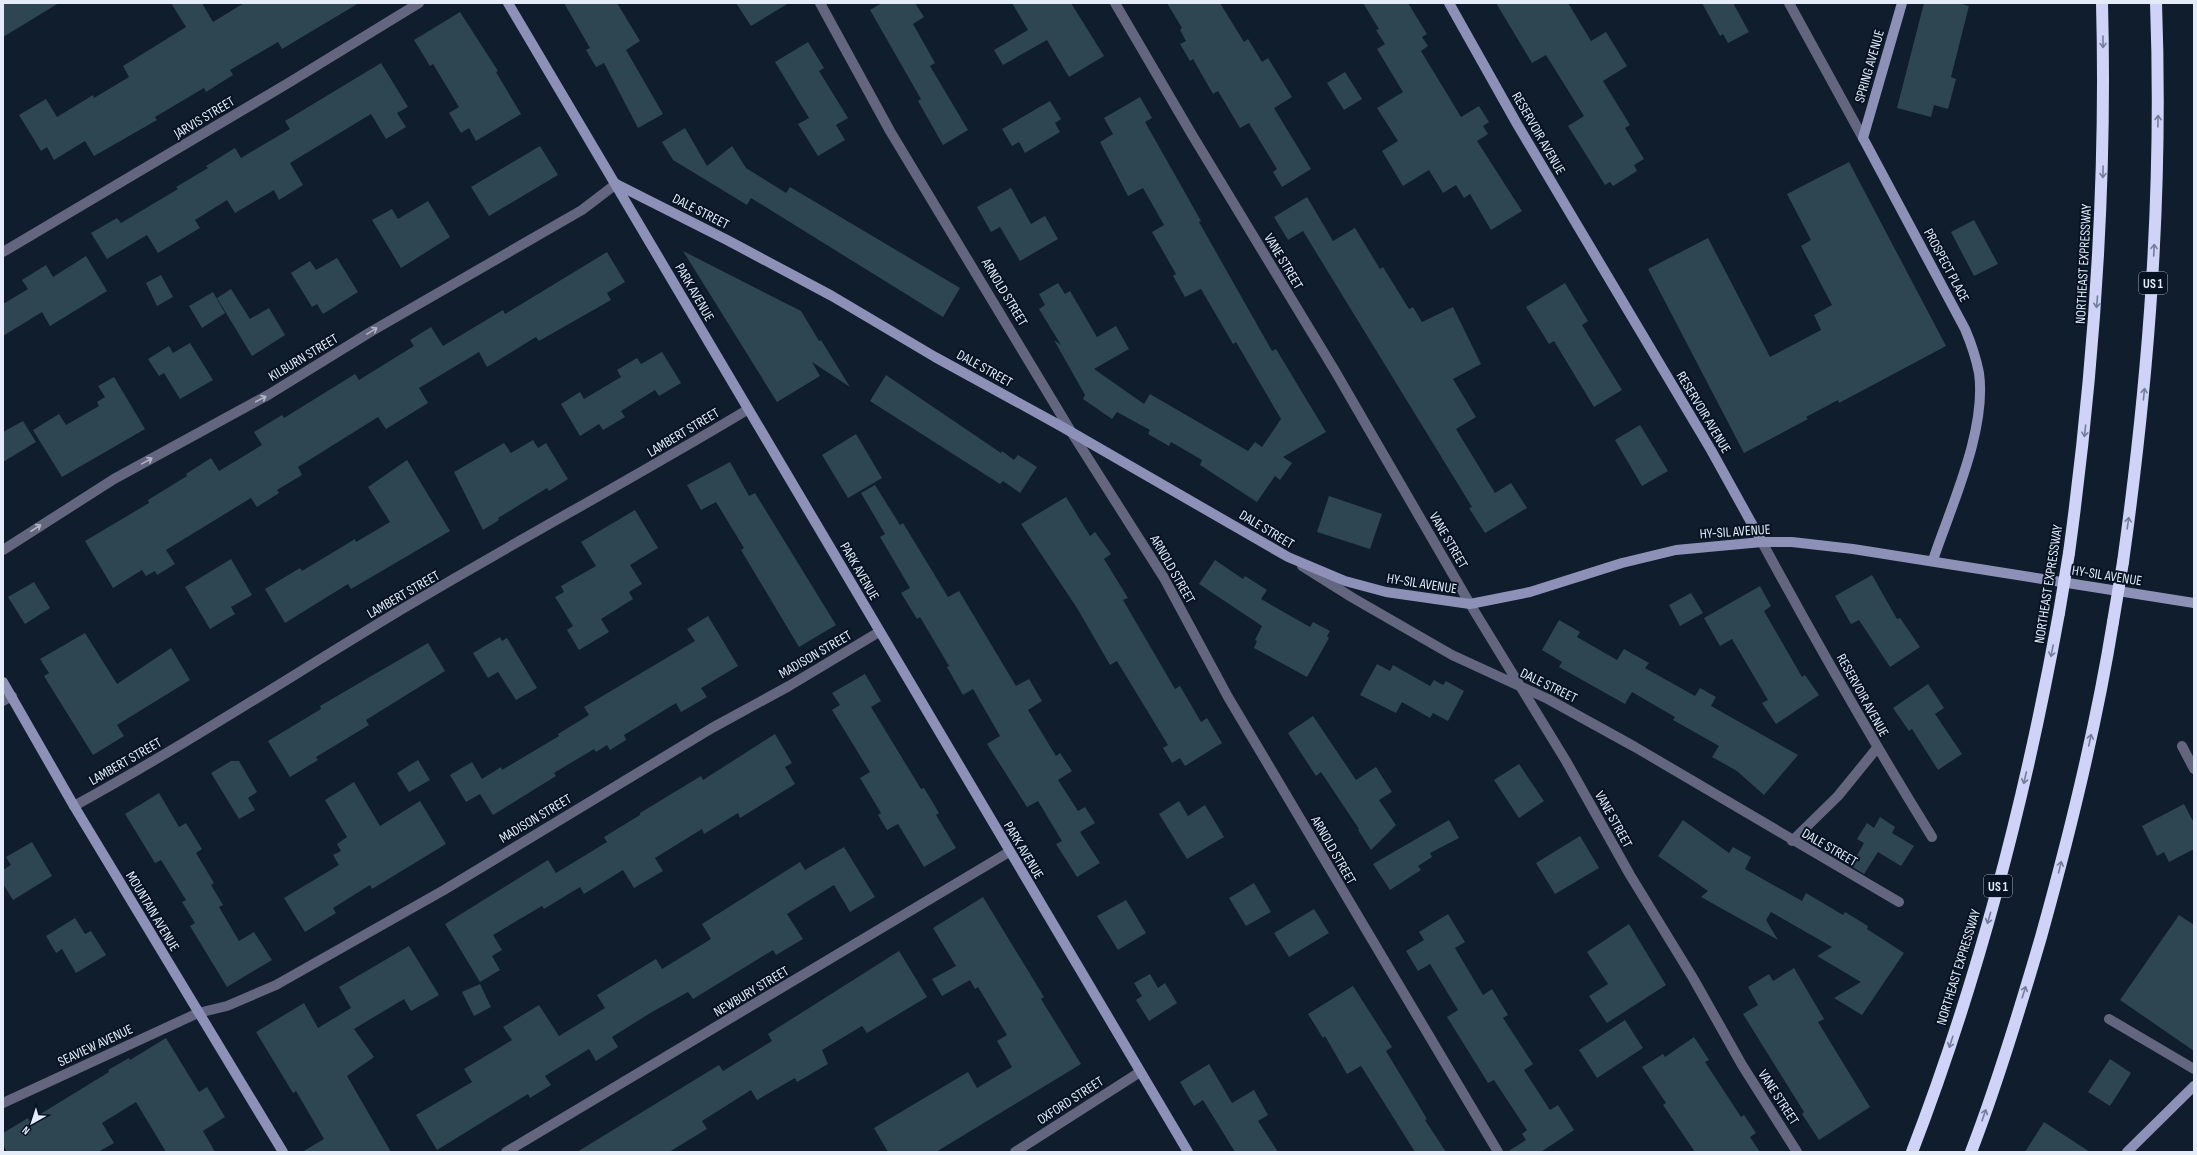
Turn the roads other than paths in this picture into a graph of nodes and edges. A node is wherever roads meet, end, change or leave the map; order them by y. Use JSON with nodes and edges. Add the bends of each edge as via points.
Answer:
{"nodes":[{"id":1,"x":419,"y":3,"type":"edge"},
{"id":2,"x":508,"y":3,"type":"edge"},
{"id":3,"x":820,"y":3,"type":"edge"},
{"id":4,"x":1116,"y":3,"type":"edge"},
{"id":5,"x":1449,"y":3,"type":"edge"},
{"id":6,"x":1789,"y":3,"type":"edge"},
{"id":7,"x":1902,"y":3,"type":"edge"},
{"id":8,"x":2102,"y":3,"type":"edge"},
{"id":9,"x":2156,"y":3,"type":"edge"},
{"id":10,"x":1863,"y":138,"type":"junction"},
{"id":11,"x":616,"y":184,"type":"junction"},
{"id":12,"x":3,"y":252,"type":"edge"},
{"id":13,"x":747,"y":410,"type":"junction"},
{"id":14,"x":1072,"y":433,"type":"junction"},
{"id":15,"x":1762,"y":542,"type":"junction"},
{"id":16,"x":3,"y":550,"type":"edge"},
{"id":17,"x":1288,"y":557,"type":"junction"},
{"id":18,"x":1932,"y":560,"type":"junction"},
{"id":19,"x":1470,"y":604,"type":"junction"},
{"id":20,"x":2194,"y":604,"type":"edge"},
{"id":21,"x":879,"y":632,"type":"junction"},
{"id":22,"x":3,"y":682,"type":"edge"},
{"id":23,"x":1519,"y":685,"type":"junction"},
{"id":24,"x":12,"y":696,"type":"junction"},
{"id":25,"x":3,"y":701,"type":"edge"},
{"id":26,"x":2182,"y":746,"type":"dead end"},
{"id":27,"x":1877,"y":748,"type":"junction"},
{"id":28,"x":2194,"y":769,"type":"edge"},
{"id":29,"x":74,"y":806,"type":"junction"},
{"id":30,"x":1932,"y":837,"type":"dead end"},
{"id":31,"x":1792,"y":841,"type":"junction"},
{"id":32,"x":1009,"y":852,"type":"junction"},
{"id":33,"x":1899,"y":902,"type":"dead end"},
{"id":34,"x":198,"y":1013,"type":"junction"},
{"id":35,"x":2109,"y":1020,"type":"dead end"},
{"id":36,"x":2194,"y":1069,"type":"edge"},
{"id":37,"x":1140,"y":1072,"type":"junction"},
{"id":38,"x":2194,"y":1086,"type":"edge"},
{"id":39,"x":3,"y":1102,"type":"edge"},
{"id":40,"x":283,"y":1152,"type":"edge"},
{"id":41,"x":506,"y":1152,"type":"edge"},
{"id":42,"x":1015,"y":1152,"type":"edge"},
{"id":43,"x":1188,"y":1152,"type":"edge"},
{"id":44,"x":1498,"y":1152,"type":"edge"},
{"id":45,"x":1797,"y":1152,"type":"edge"},
{"id":46,"x":1912,"y":1152,"type":"edge"},
{"id":47,"x":1971,"y":1152,"type":"edge"},
{"id":48,"x":2127,"y":1152,"type":"edge"}],
"edges":[{"from":1,"to":12,"type":"street","name":"JARVIS STREET"},
{"from":2,"to":11,"type":"street","name":"PARK AVENUE"},
{"from":3,"to":14,"type":"street","name":"ARNOLD STREET","via":[[890,131]]},
{"from":4,"to":19,"type":"street","name":"VANE STREET"},
{"from":5,"to":15,"type":"street","name":"RESERVOIR AVENUE","via":[[1557,193],[1711,450]]},
{"from":6,"to":10,"type":"street","name":"PROSPECT PLACE"},
{"from":7,"to":10,"type":"street","name":"SPRING AVENUE"},
{"from":8,"to":46,"type":"highway","name":"NORTHEAST EXPRESSWAY","number":"US 1","one_way":true,"bridge":true,"via":[[2104,136],[2097,297],[2081,468],[2069,553],[2022,793],[1997,892],[1946,1057]]},
{"from":47,"to":9,"type":"highway","number":"US 1","one_way":true,"bridge":true,"via":[[2005,1054],[2053,894],[2093,724],[2123,562],[2144,394],[2153,290],[2158,124]]},
{"from":10,"to":18,"type":"street","name":"PROSPECT PLACE","via":[[1953,303],[1970,342],[1979,373],[1979,408],[1972,447]]},
{"from":11,"to":13,"type":"street","name":"PARK AVENUE"},
{"from":11,"to":14,"type":"street","name":"DALE STREET","via":[[832,296]]},
{"from":16,"to":11,"type":"street","name":"KILBURN STREET","one_way":true,"via":[[114,479],[268,395],[386,323],[582,210]]},
{"from":13,"to":21,"type":"street","name":"PARK AVENUE"},
{"from":13,"to":29,"type":"street","name":"LAMBERT STREET","via":[[405,607],[151,763]]},
{"from":14,"to":17,"type":"street","name":"DALE STREET"},
{"from":14,"to":44,"type":"street","name":"ARNOLD STREET","via":[[1164,578],[1228,697]]},
{"from":15,"to":18,"type":"street","name":"HY-SIL AVENUE","via":[[1792,542]]},
{"from":15,"to":19,"type":"street","name":"HY-SIL AVENUE","via":[[1676,550],[1622,563],[1530,592]]},
{"from":15,"to":27,"type":"street","name":"RESERVOIR AVENUE"},
{"from":17,"to":19,"type":"street","name":"HY-SIL AVENUE","via":[[1345,581],[1386,592]]},
{"from":17,"to":23,"type":"street","name":"DALE STREET","via":[[1452,655]]},
{"from":18,"to":20,"type":"street","name":"HY-SIL AVENUE"},
{"from":19,"to":23,"type":"street","name":"VANE STREET"},
{"from":21,"to":32,"type":"street","name":"PARK AVENUE"},
{"from":21,"to":34,"type":"street","name":"MADISON STREET","via":[[790,686],[712,728],[444,890],[276,985],[227,1006]]},
{"from":22,"to":24,"type":"street","name":"MOUNTAIN AVENUE"},
{"from":23,"to":31,"type":"street","name":"DALE STREET","via":[[1635,747]]},
{"from":23,"to":45,"type":"street","name":"VANE STREET","via":[[1742,1065]]},
{"from":24,"to":25,"type":"street"},
{"from":24,"to":29,"type":"street","name":"MOUNTAIN AVENUE"},
{"from":26,"to":28,"type":"street"},
{"from":27,"to":30,"type":"street","name":"RESERVOIR AVENUE"},
{"from":27,"to":31,"type":"street","via":[[1838,796]]},
{"from":29,"to":34,"type":"street","name":"MOUNTAIN AVENUE"},
{"from":31,"to":33,"type":"street","name":"DALE STREET"},
{"from":32,"to":37,"type":"street","name":"PARK AVENUE"},
{"from":32,"to":41,"type":"street","name":"NEWBURY STREET"},
{"from":34,"to":39,"type":"street","name":"SEAVIEW AVENUE"},
{"from":34,"to":40,"type":"street","name":"MOUNTAIN AVENUE"},
{"from":35,"to":36,"type":"street"},
{"from":37,"to":42,"type":"street","name":"OXFORD STREET"},
{"from":37,"to":43,"type":"street","name":"PARK AVENUE"},
{"from":38,"to":48,"type":"street"}]}
